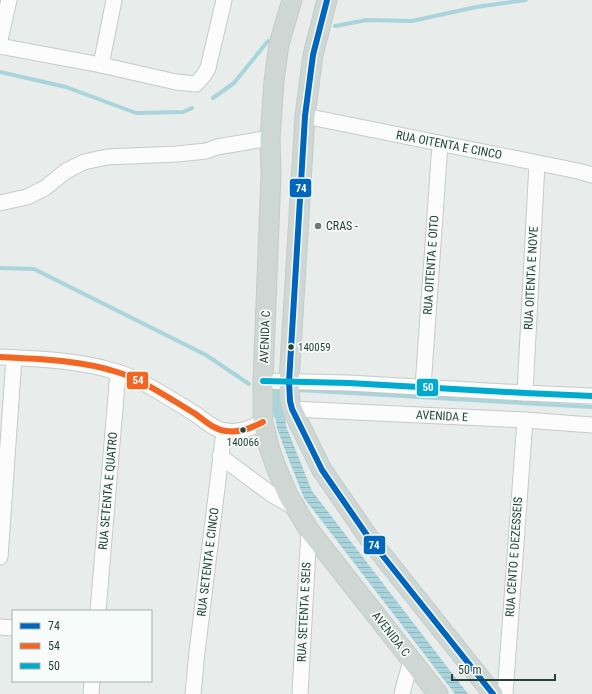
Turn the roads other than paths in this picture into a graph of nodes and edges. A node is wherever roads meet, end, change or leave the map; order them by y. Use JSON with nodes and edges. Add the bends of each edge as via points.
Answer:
{"nodes":[{"id":1,"x":9,"y":0,"type":"edge"},
{"id":2,"x":114,"y":0,"type":"edge"},
{"id":3,"x":224,"y":0,"type":"edge"},
{"id":4,"x":292,"y":0,"type":"edge"},
{"id":5,"x":327,"y":0,"type":"edge"},
{"id":6,"x":0,"y":40,"type":"edge"},
{"id":7,"x":0,"y":46,"type":"edge"},
{"id":8,"x":101,"y":65,"type":"junction"},
{"id":9,"x":305,"y":116,"type":"junction"},
{"id":10,"x":270,"y":138,"type":"junction"},
{"id":11,"x":440,"y":144,"type":"junction"},
{"id":12,"x":537,"y":163,"type":"junction"},
{"id":13,"x":271,"y":174,"type":"junction"},
{"id":14,"x":301,"y":176,"type":"junction"},
{"id":15,"x":592,"y":176,"type":"edge"},
{"id":16,"x":0,"y":203,"type":"edge"},
{"id":17,"x":7,"y":358,"type":"edge"},
{"id":18,"x":118,"y":372,"type":"junction"},
{"id":19,"x":263,"y":381,"type":"junction"},
{"id":20,"x":289,"y":382,"type":"junction"},
{"id":21,"x":423,"y":387,"type":"junction"},
{"id":22,"x":525,"y":393,"type":"junction"},
{"id":23,"x":592,"y":396,"type":"edge"},
{"id":24,"x":292,"y":409,"type":"junction"},
{"id":25,"x":525,"y":420,"type":"junction"},
{"id":26,"x":263,"y":422,"type":"junction"},
{"id":27,"x":592,"y":425,"type":"edge"},
{"id":28,"x":224,"y":431,"type":"junction"},
{"id":29,"x":220,"y":456,"type":"junction"},
{"id":30,"x":296,"y":508,"type":"junction"},
{"id":31,"x":309,"y":530,"type":"junction"},
{"id":32,"x":0,"y":557,"type":"edge"},
{"id":33,"x":98,"y":610,"type":"edge"},
{"id":34,"x":0,"y":627,"type":"edge"},
{"id":35,"x":12,"y":628,"type":"edge"},
{"id":36,"x":411,"y":660,"type":"junction"},
{"id":37,"x":92,"y":682,"type":"edge"},
{"id":38,"x":91,"y":694,"type":"edge"},
{"id":39,"x":193,"y":694,"type":"edge"},
{"id":40,"x":300,"y":694,"type":"edge"},
{"id":41,"x":402,"y":694,"type":"edge"},
{"id":42,"x":438,"y":694,"type":"edge"},
{"id":43,"x":493,"y":694,"type":"edge"},
{"id":44,"x":505,"y":694,"type":"edge"}],
"edges":[{"from":1,"to":6,"type":"street"},
{"from":2,"to":8,"type":"street"},
{"from":3,"to":8,"type":"street","via":[[208,68],[196,84]]},
{"from":4,"to":10,"type":"main road","name":"AVENIDA C","via":[[279,44]]},
{"from":5,"to":9,"type":"main road","via":[[313,55]]},
{"from":7,"to":8,"type":"street"},
{"from":9,"to":11,"type":"street","name":"RUA OITENTA E CINCO"},
{"from":9,"to":14,"type":"main road"},
{"from":10,"to":13,"type":"main road","name":"AVENIDA C"},
{"from":10,"to":16,"type":"street","via":[[206,151],[106,156],[84,162],[66,171],[45,188],[27,197]]},
{"from":11,"to":12,"type":"street","name":"RUA OITENTA E CINCO"},
{"from":11,"to":21,"type":"street","name":"RUA OITENTA E OITO"},
{"from":12,"to":15,"type":"street","name":"RUA OITENTA E CINCO"},
{"from":12,"to":22,"type":"street","name":"RUA OITENTA E NOVE"},
{"from":13,"to":14,"type":"main road"},
{"from":13,"to":19,"type":"main road","name":"AVENIDA C"},
{"from":14,"to":20,"type":"main road"},
{"from":17,"to":18,"type":"street","via":[[79,363]]},
{"from":17,"to":32,"type":"street"},
{"from":18,"to":28,"type":"street","via":[[146,385]]},
{"from":18,"to":33,"type":"street","name":"RUA SETENTA E QUATRO"},
{"from":19,"to":20,"type":"street"},
{"from":19,"to":26,"type":"main road","name":"AVENIDA C"},
{"from":20,"to":21,"type":"street"},
{"from":20,"to":24,"type":"main road"},
{"from":21,"to":22,"type":"street"},
{"from":22,"to":23,"type":"street"},
{"from":24,"to":25,"type":"street","name":"AVENIDA E"},
{"from":24,"to":43,"type":"main road","via":[[322,470],[371,541]]},
{"from":25,"to":27,"type":"street","name":"AVENIDA E"},
{"from":25,"to":44,"type":"street","name":"RUA CENTO E DEZESSEIS"},
{"from":26,"to":28,"type":"street","via":[[248,429]]},
{"from":26,"to":30,"type":"main road","name":"AVENIDA C","via":[[276,467]]},
{"from":28,"to":29,"type":"street","name":"RUA SETENTA E CINCO"},
{"from":29,"to":30,"type":"street","via":[[271,494]]},
{"from":29,"to":39,"type":"street","name":"RUA SETENTA E CINCO"},
{"from":30,"to":31,"type":"main road","name":"AVENIDA C"},
{"from":31,"to":36,"type":"main road","name":"AVENIDA C"},
{"from":31,"to":40,"type":"street","name":"RUA SETENTA E SEIS"},
{"from":34,"to":35,"type":"street"},
{"from":36,"to":41,"type":"street"},
{"from":36,"to":42,"type":"main road","name":"AVENIDA C"},
{"from":37,"to":38,"type":"street"}]}
